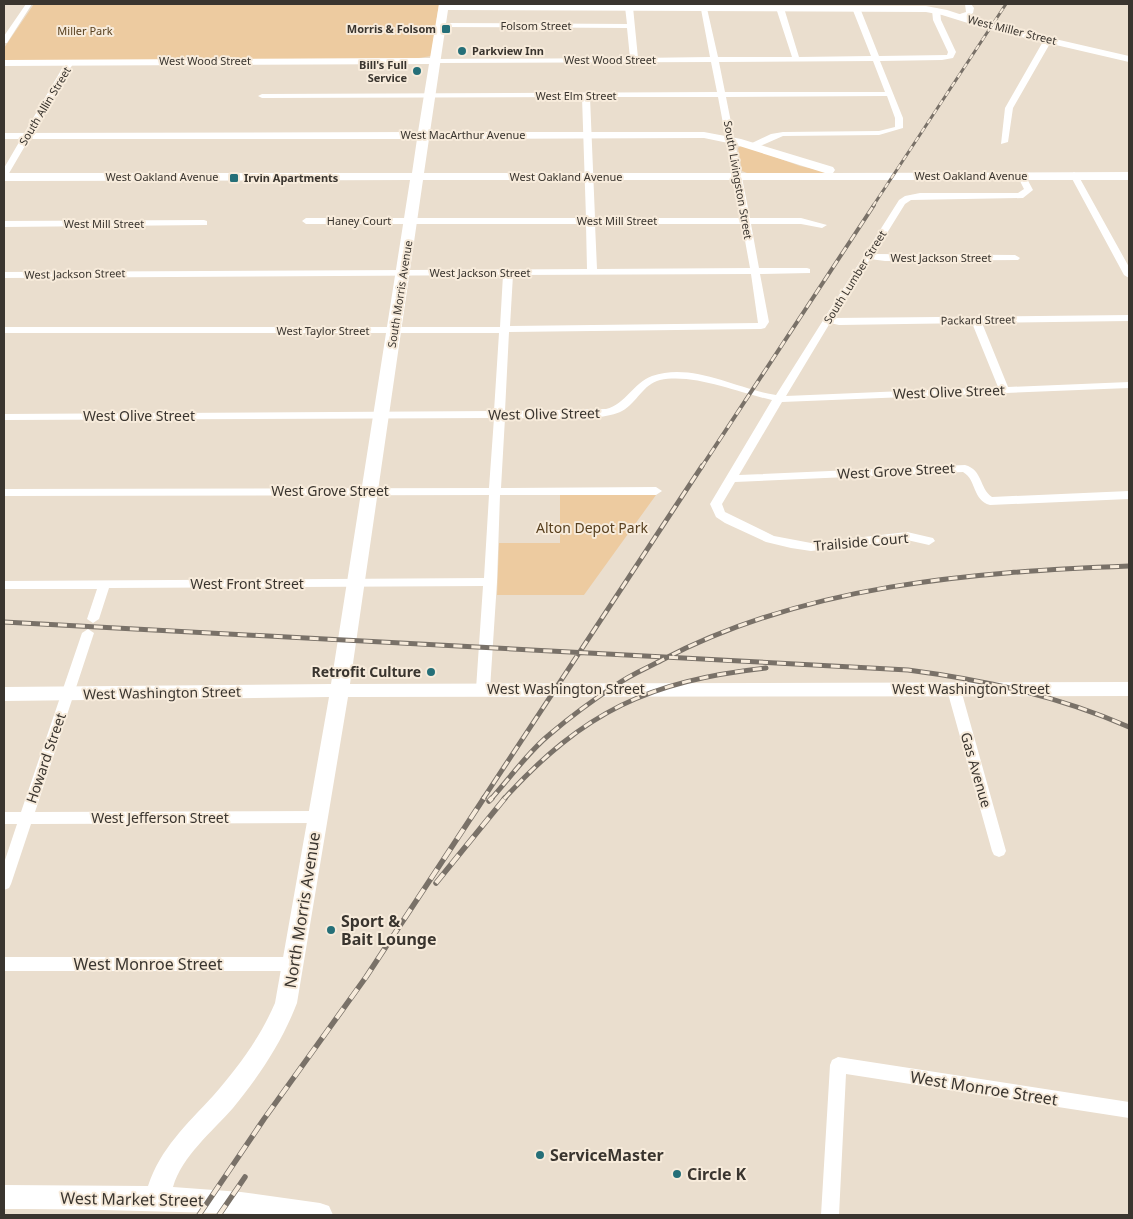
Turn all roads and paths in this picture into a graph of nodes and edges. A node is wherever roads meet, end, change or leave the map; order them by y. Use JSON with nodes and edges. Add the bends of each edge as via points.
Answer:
{"nodes":[{"id":1,"x":29,"y":4,"type":"edge"},
{"id":2,"x":968,"y":4,"type":"edge"},
{"id":3,"x":444,"y":5,"type":"edge"},
{"id":4,"x":703,"y":6,"type":"edge"},
{"id":5,"x":792,"y":6,"type":"edge"},
{"id":6,"x":880,"y":6,"type":"edge"},
{"id":7,"x":628,"y":7,"type":"junction"},
{"id":8,"x":780,"y":8,"type":"junction"},
{"id":9,"x":856,"y":8,"type":"junction"},
{"id":10,"x":936,"y":10,"type":"junction"},
{"id":11,"x":960,"y":17,"type":"junction"},
{"id":12,"x":441,"y":25,"type":"junction"},
{"id":13,"x":630,"y":26,"type":"junction"},
{"id":14,"x":1048,"y":40,"type":"junction"},
{"id":15,"x":4,"y":41,"type":"edge"},
{"id":16,"x":877,"y":59,"type":"junction"},
{"id":17,"x":1129,"y":59,"type":"edge"},
{"id":18,"x":436,"y":60,"type":"junction"},
{"id":19,"x":634,"y":60,"type":"junction"},
{"id":20,"x":714,"y":60,"type":"junction"},
{"id":21,"x":796,"y":60,"type":"junction"},
{"id":22,"x":70,"y":62,"type":"junction"},
{"id":23,"x":4,"y":63,"type":"edge"},
{"id":24,"x":890,"y":94,"type":"junction"},
{"id":25,"x":722,"y":95,"type":"junction"},
{"id":26,"x":262,"y":96,"type":"dead end"},
{"id":27,"x":431,"y":96,"type":"junction"},
{"id":28,"x":586,"y":96,"type":"junction"},
{"id":29,"x":425,"y":135,"type":"junction"},
{"id":30,"x":587,"y":135,"type":"junction"},
{"id":31,"x":4,"y":136,"type":"edge"},
{"id":32,"x":26,"y":136,"type":"junction"},
{"id":33,"x":731,"y":139,"type":"junction"},
{"id":34,"x":1004,"y":142,"type":"dead end"},
{"id":35,"x":754,"y":145,"type":"junction"},
{"id":36,"x":863,"y":175,"type":"junction"},
{"id":37,"x":4,"y":176,"type":"edge"},
{"id":38,"x":419,"y":176,"type":"junction"},
{"id":39,"x":738,"y":176,"type":"junction"},
{"id":40,"x":1021,"y":176,"type":"junction"},
{"id":41,"x":1074,"y":176,"type":"junction"},
{"id":42,"x":1129,"y":176,"type":"edge"},
{"id":43,"x":588,"y":177,"type":"junction"},
{"id":44,"x":306,"y":221,"type":"dead end"},
{"id":45,"x":412,"y":221,"type":"junction"},
{"id":46,"x":745,"y":221,"type":"junction"},
{"id":47,"x":590,"y":222,"type":"junction"},
{"id":48,"x":204,"y":223,"type":"dead end"},
{"id":49,"x":4,"y":224,"type":"edge"},
{"id":50,"x":822,"y":225,"type":"dead end"},
{"id":51,"x":868,"y":256,"type":"junction"},
{"id":52,"x":1015,"y":258,"type":"dead end"},
{"id":53,"x":755,"y":271,"type":"junction"},
{"id":54,"x":807,"y":271,"type":"dead end"},
{"id":55,"x":592,"y":272,"type":"junction"},
{"id":56,"x":404,"y":273,"type":"junction"},
{"id":57,"x":508,"y":273,"type":"junction"},
{"id":58,"x":4,"y":275,"type":"edge"},
{"id":59,"x":1129,"y":275,"type":"edge"},
{"id":60,"x":1129,"y":318,"type":"edge"},
{"id":61,"x":828,"y":320,"type":"junction"},
{"id":62,"x":976,"y":320,"type":"junction"},
{"id":63,"x":732,"y":328,"type":"joint"},
{"id":64,"x":4,"y":330,"type":"edge"},
{"id":65,"x":505,"y":330,"type":"junction"},
{"id":66,"x":394,"y":331,"type":"junction"},
{"id":67,"x":1129,"y":385,"type":"edge"},
{"id":68,"x":1004,"y":390,"type":"junction"},
{"id":69,"x":779,"y":399,"type":"junction"},
{"id":70,"x":380,"y":415,"type":"junction"},
{"id":71,"x":500,"y":415,"type":"junction"},
{"id":72,"x":4,"y":417,"type":"edge"},
{"id":73,"x":732,"y":479,"type":"junction"},
{"id":74,"x":496,"y":491,"type":"junction"},
{"id":75,"x":656,"y":491,"type":"dead end"},
{"id":76,"x":4,"y":492,"type":"edge"},
{"id":77,"x":368,"y":492,"type":"junction"},
{"id":78,"x":1129,"y":495,"type":"edge"},
{"id":79,"x":929,"y":542,"type":"dead end"},
{"id":80,"x":491,"y":582,"type":"junction"},
{"id":81,"x":355,"y":584,"type":"junction"},
{"id":82,"x":4,"y":585,"type":"edge"},
{"id":83,"x":104,"y":585,"type":"junction"},
{"id":84,"x":483,"y":689,"type":"junction"},
{"id":85,"x":1129,"y":689,"type":"edge"},
{"id":86,"x":340,"y":690,"type":"junction"},
{"id":87,"x":954,"y":690,"type":"junction"},
{"id":88,"x":4,"y":694,"type":"edge"},
{"id":89,"x":68,"y":694,"type":"junction"},
{"id":90,"x":317,"y":817,"type":"junction"},
{"id":91,"x":4,"y":818,"type":"edge"},
{"id":92,"x":26,"y":818,"type":"junction"},
{"id":93,"x":999,"y":851,"type":"dead end"},
{"id":94,"x":4,"y":884,"type":"edge"},
{"id":95,"x":4,"y":964,"type":"edge"},
{"id":96,"x":293,"y":964,"type":"junction"},
{"id":97,"x":1129,"y":1110,"type":"edge"},
{"id":98,"x":4,"y":1197,"type":"edge"},
{"id":99,"x":157,"y":1198,"type":"junction"},
{"id":100,"x":244,"y":1209,"type":"edge"},
{"id":101,"x":320,"y":1215,"type":"edge"},
{"id":102,"x":830,"y":1215,"type":"edge"}],
"edges":[{"from":1,"to":15,"type":"street"},
{"from":2,"to":11,"type":"street","via":[[969,13]]},
{"from":3,"to":7,"type":"main road","name":"West Miller Street"},
{"from":3,"to":12,"type":"main road","name":"South Morris Avenue"},
{"from":4,"to":7,"type":"main road","name":"West Miller Street"},
{"from":4,"to":8,"type":"main road","name":"West Miller Street"},
{"from":4,"to":20,"type":"street","name":"South Livingston Street"},
{"from":5,"to":8,"type":"main road","name":"West Miller Street"},
{"from":5,"to":9,"type":"main road","name":"West Miller Street"},
{"from":6,"to":9,"type":"main road","name":"West Miller Street"},
{"from":6,"to":10,"type":"main road","name":"West Miller Street"},
{"from":7,"to":13,"type":"street"},
{"from":8,"to":21,"type":"street"},
{"from":9,"to":16,"type":"street"},
{"from":10,"to":11,"type":"main road","name":"West Miller Street"},
{"from":10,"to":16,"type":"street","name":"West Wood Street","via":[[937,20],[952,52],[946,57]]},
{"from":11,"to":14,"type":"main road","name":"West Miller Street"},
{"from":12,"to":13,"type":"street","name":"Folsom Street"},
{"from":12,"to":18,"type":"main road","name":"South Morris Avenue"},
{"from":13,"to":19,"type":"street"},
{"from":14,"to":17,"type":"main road","name":"West Miller Street"},
{"from":14,"to":34,"type":"street","via":[[1009,108]]},
{"from":16,"to":21,"type":"street","name":"West Wood Street"},
{"from":16,"to":24,"type":"street"},
{"from":18,"to":19,"type":"street","name":"West Wood Street"},
{"from":18,"to":22,"type":"main road","name":"West Wood Street"},
{"from":18,"to":27,"type":"main road","name":"South Morris Avenue"},
{"from":19,"to":20,"type":"street","name":"West Wood Street"},
{"from":20,"to":21,"type":"street","name":"West Wood Street"},
{"from":20,"to":25,"type":"street","name":"South Livingston Street"},
{"from":22,"to":23,"type":"main road","name":"West Wood Street"},
{"from":22,"to":32,"type":"street","name":"South Allin Street"},
{"from":24,"to":25,"type":"street","name":"West Elm Street"},
{"from":24,"to":35,"type":"street","via":[[901,124],[894,131],[783,134]]},
{"from":25,"to":28,"type":"street","name":"West Elm Street"},
{"from":25,"to":33,"type":"street","name":"South Livingston Street"},
{"from":26,"to":27,"type":"street","name":"West Elm Street"},
{"from":27,"to":28,"type":"street","name":"West Elm Street"},
{"from":27,"to":29,"type":"main road","name":"South Morris Avenue"},
{"from":28,"to":30,"type":"street"},
{"from":29,"to":30,"type":"main road","name":"West MacArthur Avenue"},
{"from":29,"to":32,"type":"main road","name":"West MacArthur Avenue"},
{"from":29,"to":38,"type":"main road","name":"South Morris Avenue"},
{"from":30,"to":33,"type":"main road","name":"West MacArthur Avenue","via":[[697,135]]},
{"from":30,"to":43,"type":"street"},
{"from":31,"to":32,"type":"main road","name":"West MacArthur Avenue"},
{"from":32,"to":37,"type":"street","name":"South Allin Street"},
{"from":33,"to":35,"type":"main road","name":"West MacArthur Avenue"},
{"from":33,"to":39,"type":"street","name":"South Livingston Street"},
{"from":35,"to":36,"type":"main road","name":"West MacArthur Avenue","via":[[815,168]]},
{"from":36,"to":39,"type":"main road","name":"West Oakland Avenue"},
{"from":36,"to":40,"type":"main road","name":"West Oakland Avenue"},
{"from":37,"to":38,"type":"main road","name":"West Oakland Avenue"},
{"from":38,"to":43,"type":"main road","name":"West Oakland Avenue"},
{"from":38,"to":45,"type":"main road","name":"South Morris Avenue"},
{"from":39,"to":43,"type":"main road","name":"West Oakland Avenue"},
{"from":39,"to":46,"type":"street","name":"South Livingston Street"},
{"from":40,"to":41,"type":"main road","name":"West Oakland Avenue"},
{"from":40,"to":51,"type":"street","name":"South Lumber Street","via":[[1029,190],[1020,196],[920,196],[904,200]]},
{"from":41,"to":42,"type":"main road","name":"West Oakland Avenue"},
{"from":41,"to":59,"type":"street"},
{"from":43,"to":47,"type":"street"},
{"from":44,"to":45,"type":"street","name":"Haney Court"},
{"from":45,"to":47,"type":"street","name":"West Mill Street"},
{"from":45,"to":56,"type":"main road","name":"South Morris Avenue"},
{"from":46,"to":47,"type":"street","name":"West Mill Street"},
{"from":46,"to":50,"type":"street","name":"West Mill Street","via":[[801,221]]},
{"from":46,"to":53,"type":"street","name":"South Livingston Street"},
{"from":47,"to":55,"type":"street"},
{"from":48,"to":49,"type":"street","name":"West Mill Street"},
{"from":51,"to":52,"type":"street","name":"West Jackson Street"},
{"from":51,"to":61,"type":"street","name":"South Lumber Street"},
{"from":53,"to":54,"type":"street","name":"West Jackson Street"},
{"from":53,"to":55,"type":"street","name":"West Jackson Street"},
{"from":53,"to":63,"type":"street","name":"South Livingston Street","via":[[764,324],[756,328]]},
{"from":55,"to":57,"type":"street","name":"West Jackson Street"},
{"from":56,"to":57,"type":"street","name":"West Jackson Street"},
{"from":56,"to":58,"type":"street","name":"West Jackson Street"},
{"from":56,"to":66,"type":"main road","name":"South Morris Avenue"},
{"from":57,"to":65,"type":"street"},
{"from":60,"to":62,"type":"street","name":"Packard Street"},
{"from":61,"to":62,"type":"street","name":"Packard Street"},
{"from":61,"to":69,"type":"street","name":"South Lumber Street"},
{"from":62,"to":68,"type":"street"},
{"from":63,"to":65,"type":"street","name":"West Taylor Street"},
{"from":64,"to":66,"type":"street","name":"West Taylor Street"},
{"from":65,"to":66,"type":"street","name":"West Taylor Street"},
{"from":65,"to":71,"type":"street"},
{"from":66,"to":70,"type":"main road","name":"South Morris Avenue"},
{"from":67,"to":68,"type":"street","name":"West Olive Street"},
{"from":68,"to":69,"type":"street","name":"West Olive Street"},
{"from":69,"to":71,"type":"street","name":"West Olive Street","via":[[689,377],[667,376],[644,384],[626,404],[610,412]]},
{"from":69,"to":73,"type":"street","name":"South Lumber Street"},
{"from":70,"to":71,"type":"street","name":"West Olive Street"},
{"from":70,"to":72,"type":"street","name":"West Olive Street"},
{"from":70,"to":77,"type":"main road","name":"South Morris Avenue"},
{"from":71,"to":74,"type":"street"},
{"from":73,"to":78,"type":"street","name":"West Grove Street","via":[[965,468],[975,474],[982,497],[990,501]]},
{"from":73,"to":79,"type":"street","name":"Trailside Court","via":[[716,504],[720,514],[770,539],[812,547],[907,536]]},
{"from":74,"to":75,"type":"street","name":"West Grove Street"},
{"from":74,"to":77,"type":"street","name":"West Grove Street"},
{"from":74,"to":80,"type":"street"},
{"from":76,"to":77,"type":"street","name":"West Grove Street"},
{"from":77,"to":81,"type":"main road","name":"South Morris Avenue"},
{"from":80,"to":81,"type":"street","name":"West Front Street"},
{"from":80,"to":84,"type":"street"},
{"from":81,"to":83,"type":"street","name":"West Front Street"},
{"from":81,"to":86,"type":"main road","name":"North Morris Avenue"},
{"from":82,"to":83,"type":"street","name":"West Front Street"},
{"from":83,"to":89,"type":"street","name":"Howard Street"},
{"from":84,"to":86,"type":"main road","name":"West Washington Street"},
{"from":84,"to":87,"type":"main road","name":"West Washington Street"},
{"from":85,"to":87,"type":"main road","name":"West Washington Street"},
{"from":86,"to":89,"type":"main road","name":"West Washington Street"},
{"from":86,"to":90,"type":"main road","name":"North Morris Avenue"},
{"from":87,"to":93,"type":"street","name":"Gas Avenue"},
{"from":88,"to":89,"type":"main road","name":"West Washington Street"},
{"from":89,"to":92,"type":"street","name":"Howard Street"},
{"from":90,"to":92,"type":"street","name":"West Jefferson Street"},
{"from":90,"to":96,"type":"main road","name":"North Morris Avenue"},
{"from":91,"to":92,"type":"street","name":"West Jefferson Street"},
{"from":92,"to":94,"type":"street","name":"Howard Street"},
{"from":95,"to":96,"type":"street","name":"West Monroe Street"},
{"from":96,"to":99,"type":"main road","name":"North Morris Avenue","via":[[286,1003],[273,1034],[176,1155],[165,1172]]},
{"from":97,"to":102,"type":"street","name":"West Monroe Street","via":[[838,1065]]},
{"from":98,"to":99,"type":"main road","name":"West Market Street"},
{"from":99,"to":100,"type":"main road","name":"West Market Street"},
{"from":100,"to":101,"type":"main road","name":"West Market Street"}]}
